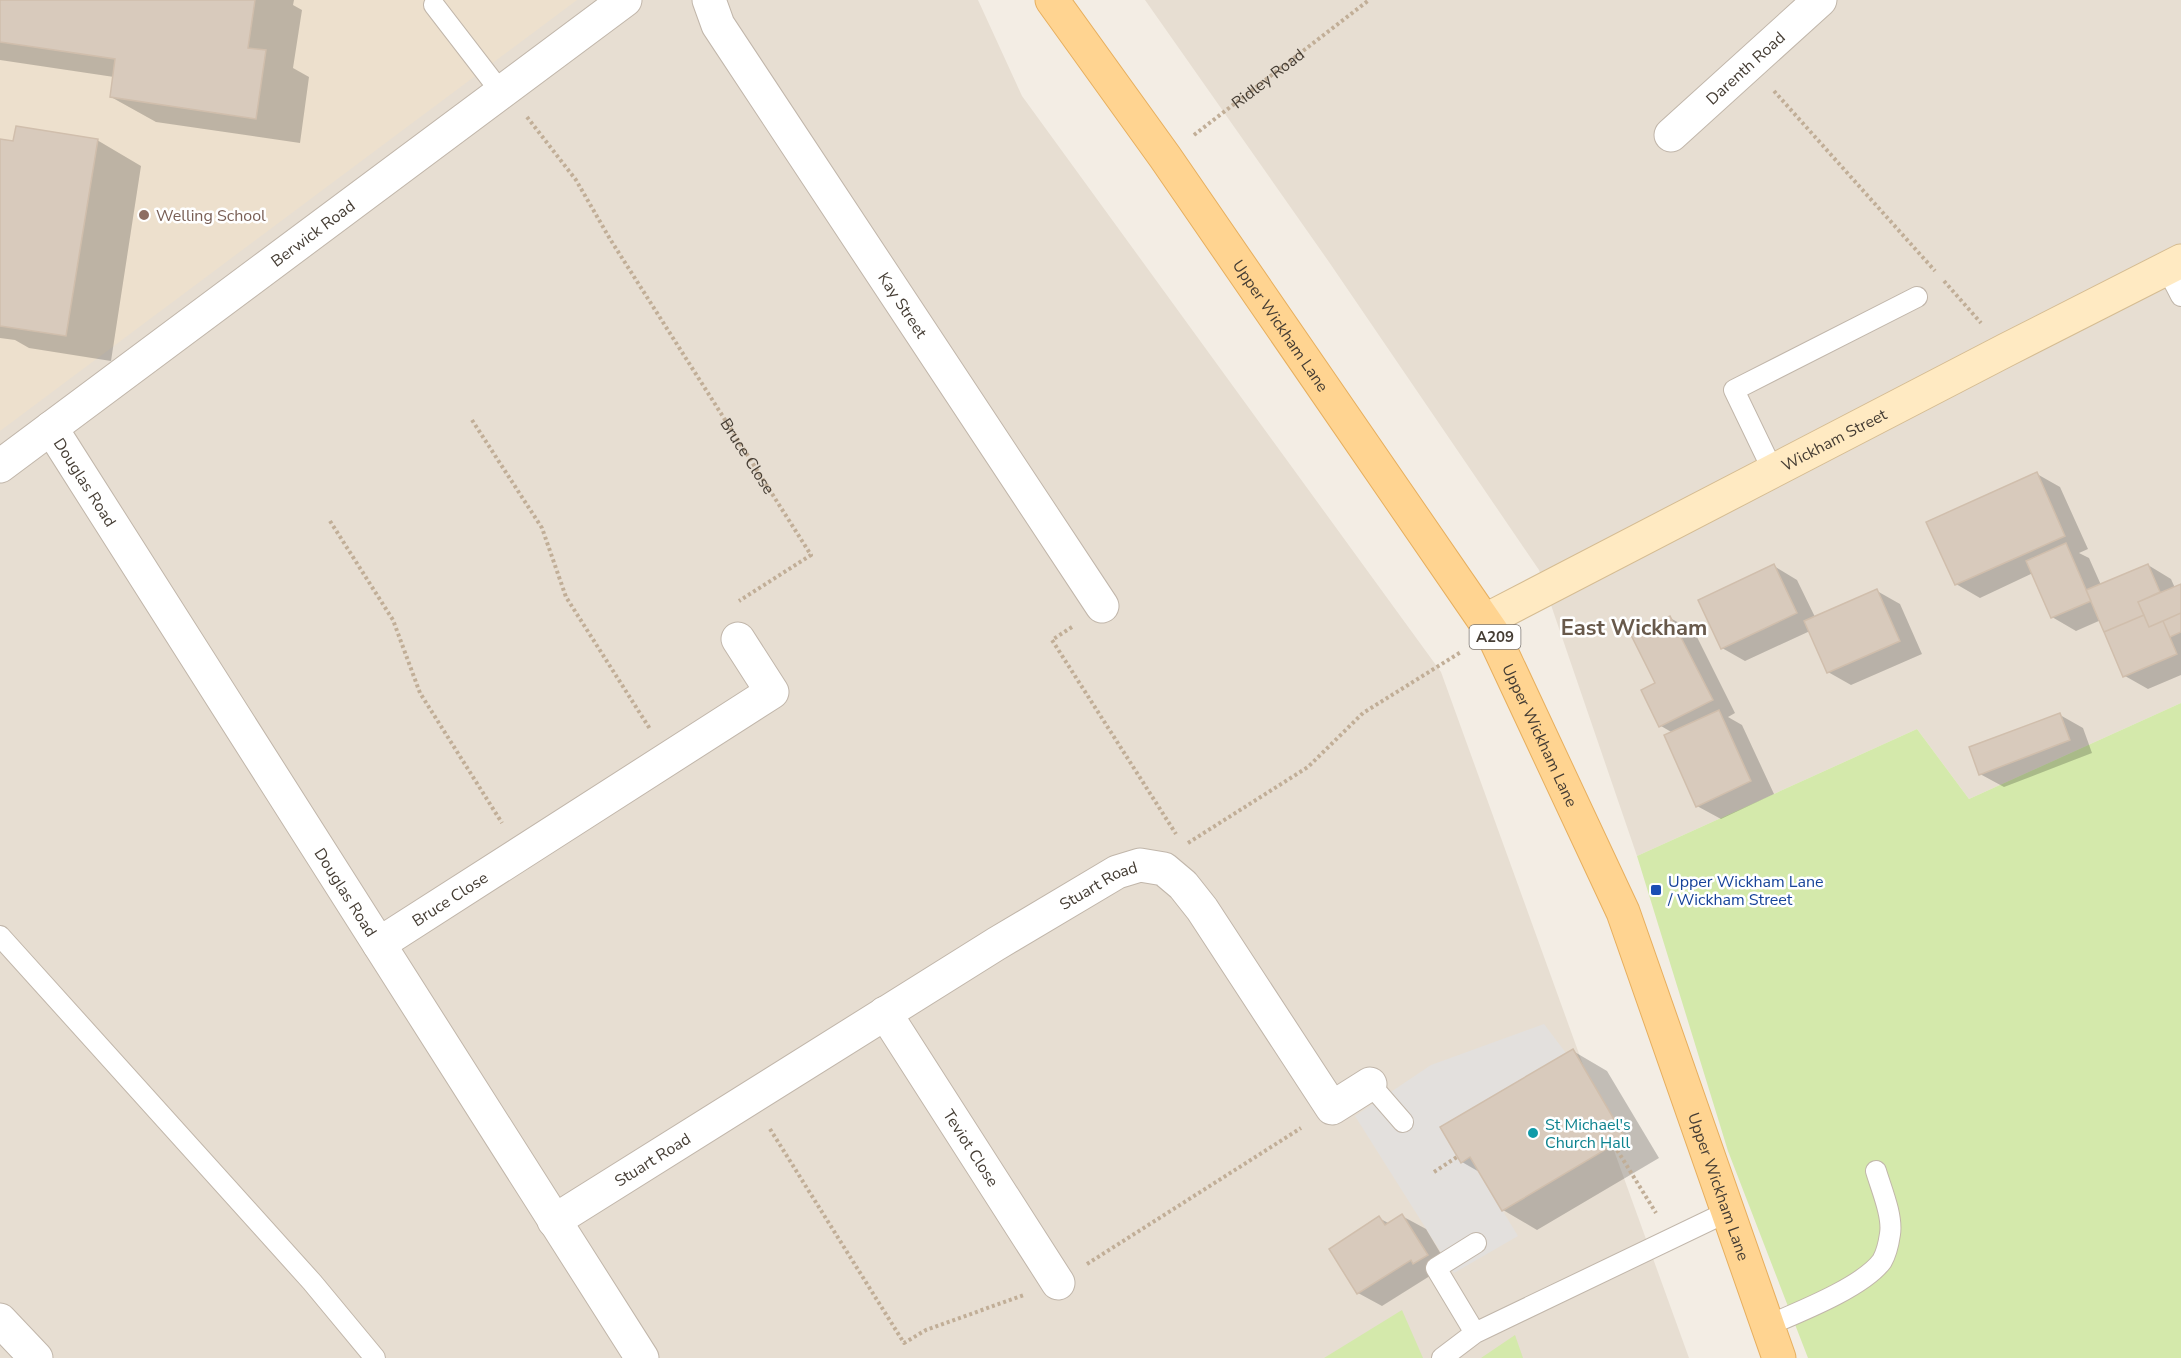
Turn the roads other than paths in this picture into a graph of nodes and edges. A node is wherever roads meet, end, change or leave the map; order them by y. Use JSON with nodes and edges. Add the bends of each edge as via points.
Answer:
{"nodes":[{"id":1,"x":625,"y":0,"type":"edge"},
{"id":2,"x":709,"y":0,"type":"edge"},
{"id":3,"x":1053,"y":0,"type":"edge"},
{"id":4,"x":1816,"y":2,"type":"edge"},
{"id":5,"x":434,"y":5,"type":"dead end"},
{"id":6,"x":503,"y":90,"type":"junction"},
{"id":7,"x":1671,"y":135,"type":"dead end"},
{"id":8,"x":2176,"y":275,"type":"edge"},
{"id":9,"x":1917,"y":297,"type":"dead end"},
{"id":10,"x":51,"y":428,"type":"junction"},
{"id":11,"x":0,"y":466,"type":"edge"},
{"id":12,"x":1773,"y":471,"type":"junction"},
{"id":13,"x":1102,"y":606,"type":"road end"},
{"id":14,"x":1489,"y":626,"type":"junction"},
{"id":15,"x":738,"y":639,"type":"road end"},
{"id":16,"x":0,"y":936,"type":"edge"},
{"id":17,"x":379,"y":944,"type":"junction"},
{"id":18,"x":885,"y":1013,"type":"junction"},
{"id":19,"x":1370,"y":1084,"type":"joint"},
{"id":20,"x":1403,"y":1122,"type":"dead end"},
{"id":21,"x":1876,"y":1171,"type":"dead end"},
{"id":22,"x":1730,"y":1211,"type":"junction"},
{"id":23,"x":554,"y":1221,"type":"junction"},
{"id":24,"x":1476,"y":1243,"type":"dead end"},
{"id":25,"x":1059,"y":1283,"type":"road end"},
{"id":26,"x":0,"y":1320,"type":"edge"},
{"id":27,"x":1769,"y":1325,"type":"junction"},
{"id":28,"x":1475,"y":1333,"type":"junction"},
{"id":29,"x":36,"y":1358,"type":"edge"},
{"id":30,"x":375,"y":1358,"type":"edge"},
{"id":31,"x":642,"y":1358,"type":"edge"},
{"id":32,"x":1442,"y":1358,"type":"edge"},
{"id":33,"x":1779,"y":1358,"type":"edge"}],
"edges":[{"from":1,"to":6,"type":"street","name":"Berwick Road"},
{"from":2,"to":13,"type":"street","name":"Kay Street","via":[[718,25]]},
{"from":3,"to":14,"type":"main road","name":"Upper Wickham Lane","number":"A209"},
{"from":4,"to":7,"type":"street","name":"Darenth Road"},
{"from":5,"to":6,"type":"lane"},
{"from":6,"to":10,"type":"street","name":"Berwick Road"},
{"from":8,"to":12,"type":"street","name":"Wickham Street","via":[[2006,350]]},
{"from":9,"to":12,"type":"lane","via":[[1734,390]]},
{"from":10,"to":11,"type":"street","name":"Berwick Road"},
{"from":10,"to":17,"type":"street","name":"Douglas Road"},
{"from":12,"to":14,"type":"street","name":"Wickham Street"},
{"from":14,"to":22,"type":"main road","name":"Upper Wickham Lane","number":"A209","via":[[1623,912]]},
{"from":15,"to":17,"type":"street","name":"Bruce Close","via":[[772,692]]},
{"from":16,"to":30,"type":"lane","via":[[304,1273]]},
{"from":17,"to":23,"type":"street","name":"Douglas Road"},
{"from":18,"to":19,"type":"street","name":"Stuart Road","via":[[1117,872],[1174,857],[1183,885],[1332,1108]]},
{"from":18,"to":23,"type":"street","name":"Stuart Road"},
{"from":18,"to":25,"type":"street","name":"Teviot Close"},
{"from":19,"to":20,"type":"lane"},
{"from":21,"to":27,"type":"lane","via":[[1890,1232],[1882,1260],[1863,1278]]},
{"from":22,"to":27,"type":"main road","name":"Upper Wickham Lane","number":"A209"},
{"from":22,"to":28,"type":"lane"},
{"from":23,"to":31,"type":"street","name":"Douglas Road"},
{"from":24,"to":28,"type":"lane","via":[[1436,1268]]},
{"from":26,"to":29,"type":"street"},
{"from":27,"to":33,"type":"main road","name":"Upper Wickham Lane","number":"A209"},
{"from":28,"to":32,"type":"lane"}]}
